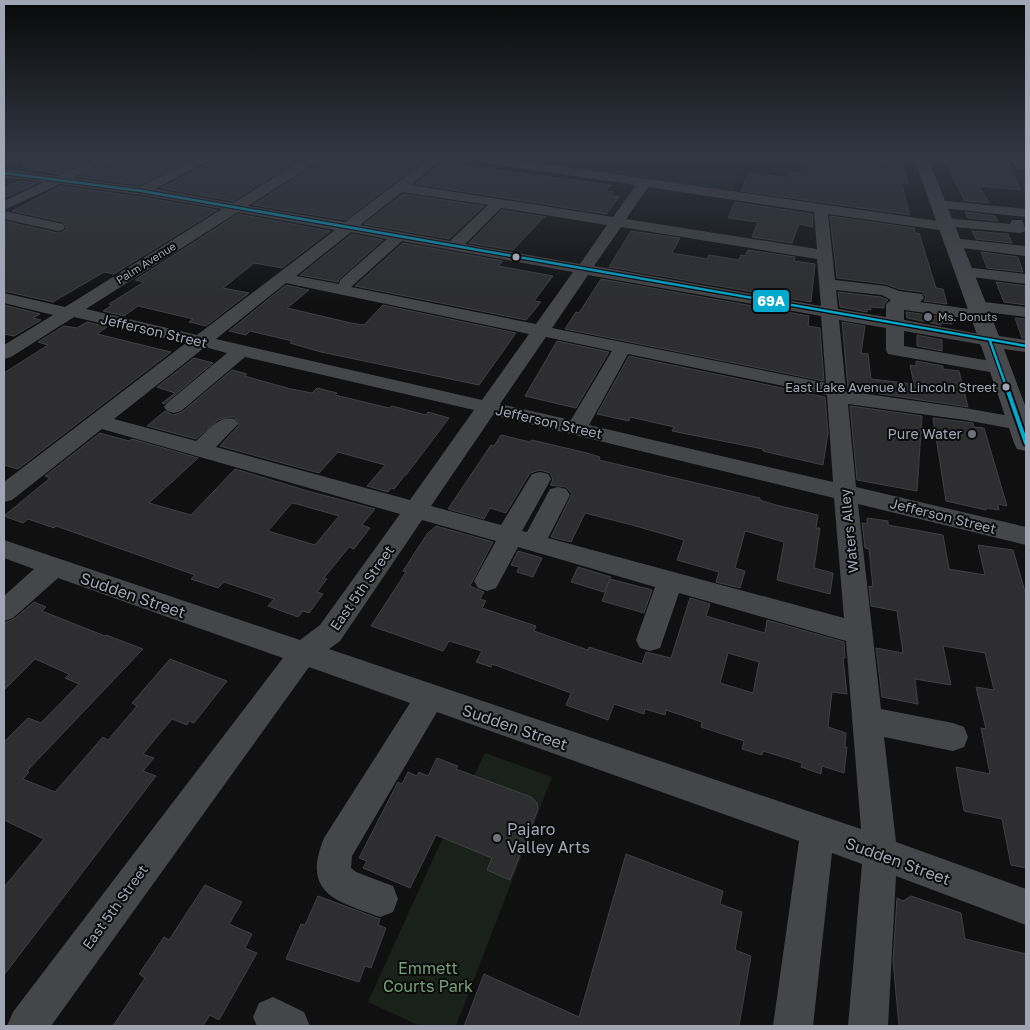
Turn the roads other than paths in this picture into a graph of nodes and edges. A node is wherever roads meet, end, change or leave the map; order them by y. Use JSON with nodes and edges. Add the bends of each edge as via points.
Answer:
{"nodes":[{"id":1,"x":231,"y":206,"type":"edge"},
{"id":2,"x":374,"y":206,"type":"edge"},
{"id":3,"x":495,"y":206,"type":"edge"},
{"id":4,"x":516,"y":206,"type":"edge"},
{"id":5,"x":628,"y":206,"type":"edge"},
{"id":6,"x":800,"y":206,"type":"edge"},
{"id":7,"x":939,"y":206,"type":"edge"},
{"id":8,"x":950,"y":206,"type":"edge"},
{"id":9,"x":236,"y":207,"type":"junction"},
{"id":10,"x":820,"y":209,"type":"junction"},
{"id":11,"x":4,"y":215,"type":"edge"},
{"id":12,"x":1022,"y":218,"type":"edge"},
{"id":13,"x":617,"y":223,"type":"junction"},
{"id":14,"x":58,"y":227,"type":"dead end"},
{"id":15,"x":346,"y":227,"type":"junction"},
{"id":16,"x":948,"y":231,"type":"junction"},
{"id":17,"x":399,"y":236,"type":"junction"},
{"id":18,"x":454,"y":246,"type":"junction"},
{"id":19,"x":1026,"y":251,"type":"edge"},
{"id":20,"x":824,"y":255,"type":"junction"},
{"id":21,"x":584,"y":270,"type":"junction"},
{"id":22,"x":964,"y":275,"type":"junction"},
{"id":23,"x":354,"y":277,"type":"junction"},
{"id":24,"x":283,"y":278,"type":"junction"},
{"id":25,"x":1026,"y":279,"type":"edge"},
{"id":26,"x":827,"y":284,"type":"junction"},
{"id":27,"x":1026,"y":284,"type":"edge"},
{"id":28,"x":369,"y":288,"type":"dead end"},
{"id":29,"x":413,"y":288,"type":"dead end"},
{"id":30,"x":4,"y":298,"type":"edge"},
{"id":31,"x":976,"y":309,"type":"junction"},
{"id":32,"x":69,"y":312,"type":"junction"},
{"id":33,"x":829,"y":312,"type":"junction"},
{"id":34,"x":1026,"y":312,"type":"edge"},
{"id":35,"x":896,"y":324,"type":"junction"},
{"id":36,"x":542,"y":330,"type":"junction"},
{"id":37,"x":990,"y":341,"type":"junction"},
{"id":38,"x":200,"y":342,"type":"junction"},
{"id":39,"x":1026,"y":346,"type":"edge"},
{"id":40,"x":623,"y":347,"type":"junction"},
{"id":41,"x":240,"y":351,"type":"junction"},
{"id":42,"x":4,"y":353,"type":"edge"},
{"id":43,"x":1001,"y":368,"type":"junction"},
{"id":44,"x":836,"y":394,"type":"junction"},
{"id":45,"x":174,"y":407,"type":"dead end"},
{"id":46,"x":487,"y":408,"type":"junction"},
{"id":47,"x":98,"y":421,"type":"junction"},
{"id":48,"x":1022,"y":423,"type":"edge"},
{"id":49,"x":228,"y":424,"type":"dead end"},
{"id":50,"x":576,"y":429,"type":"junction"},
{"id":51,"x":200,"y":450,"type":"junction"},
{"id":52,"x":540,"y":479,"type":"dead end"},
{"id":53,"x":845,"y":493,"type":"junction"},
{"id":54,"x":4,"y":494,"type":"edge"},
{"id":55,"x":558,"y":495,"type":"dead end"},
{"id":56,"x":416,"y":510,"type":"junction"},
{"id":57,"x":1026,"y":536,"type":"edge"},
{"id":58,"x":517,"y":539,"type":"junction"},
{"id":59,"x":4,"y":549,"type":"edge"},
{"id":60,"x":54,"y":567,"type":"junction"},
{"id":61,"x":487,"y":581,"type":"dead end"},
{"id":62,"x":670,"y":582,"type":"junction"},
{"id":63,"x":4,"y":611,"type":"edge"},
{"id":64,"x":860,"y":634,"type":"junction"},
{"id":65,"x":650,"y":640,"type":"dead end"},
{"id":66,"x":302,"y":654,"type":"junction"},
{"id":67,"x":430,"y":697,"type":"junction"},
{"id":68,"x":868,"y":720,"type":"junction"},
{"id":69,"x":953,"y":736,"type":"dead end"},
{"id":70,"x":817,"y":832,"type":"junction"},
{"id":71,"x":880,"y":853,"type":"junction"},
{"id":72,"x":380,"y":899,"type":"dead end"},
{"id":73,"x":1026,"y":907,"type":"edge"},
{"id":74,"x":28,"y":1026,"type":"edge"},
{"id":75,"x":793,"y":1026,"type":"edge"},
{"id":76,"x":868,"y":1026,"type":"edge"}],
"edges":[{"from":1,"to":9,"type":"street"},
{"from":2,"to":15,"type":"street"},
{"from":3,"to":18,"type":"street"},
{"from":4,"to":13,"type":"street"},
{"from":5,"to":13,"type":"street","name":"East 5th Street"},
{"from":6,"to":10,"type":"street"},
{"from":7,"to":16,"type":"main road"},
{"from":8,"to":12,"type":"street"},
{"from":9,"to":15,"type":"street"},
{"from":9,"to":32,"type":"street","name":"Palm Avenue"},
{"from":10,"to":16,"type":"street"},
{"from":10,"to":20,"type":"street","name":"Waters Alley"},
{"from":11,"to":14,"type":"street"},
{"from":12,"to":16,"type":"street","via":[[1020,229]]},
{"from":13,"to":20,"type":"street"},
{"from":13,"to":21,"type":"street","name":"East 5th Street"},
{"from":15,"to":17,"type":"street"},
{"from":15,"to":24,"type":"street"},
{"from":16,"to":19,"type":"street"},
{"from":16,"to":22,"type":"main road"},
{"from":17,"to":18,"type":"street"},
{"from":17,"to":23,"type":"street"},
{"from":18,"to":21,"type":"street","via":[[530,254]]},
{"from":20,"to":26,"type":"street","name":"Waters Alley"},
{"from":21,"to":33,"type":"street"},
{"from":21,"to":36,"type":"street","name":"East 5th Street"},
{"from":22,"to":25,"type":"street"},
{"from":22,"to":27,"type":"street"},
{"from":22,"to":31,"type":"main road"},
{"from":23,"to":28,"type":"street","via":[[346,284]]},
{"from":23,"to":29,"type":"street"},
{"from":24,"to":36,"type":"street"},
{"from":24,"to":38,"type":"street"},
{"from":26,"to":31,"type":"street","via":[[886,291],[895,296]]},
{"from":26,"to":33,"type":"street","name":"Waters Alley"},
{"from":30,"to":32,"type":"street","name":"Jefferson Street"},
{"from":31,"to":34,"type":"street"},
{"from":31,"to":35,"type":"street","via":[[895,304]]},
{"from":31,"to":37,"type":"main road"},
{"from":32,"to":38,"type":"street","name":"Jefferson Street"},
{"from":32,"to":42,"type":"street","name":"Palm Avenue"},
{"from":33,"to":35,"type":"street"},
{"from":33,"to":44,"type":"street","name":"Waters Alley"},
{"from":35,"to":37,"type":"street"},
{"from":35,"to":43,"type":"street","via":[[895,350]]},
{"from":36,"to":40,"type":"street"},
{"from":36,"to":46,"type":"street","name":"East 5th Street"},
{"from":37,"to":39,"type":"main road"},
{"from":37,"to":43,"type":"main road"},
{"from":38,"to":41,"type":"street","name":"Jefferson Street"},
{"from":38,"to":47,"type":"street"},
{"from":40,"to":44,"type":"street"},
{"from":40,"to":50,"type":"street"},
{"from":41,"to":45,"type":"street"},
{"from":41,"to":46,"type":"street","name":"Jefferson Street"},
{"from":43,"to":48,"type":"main road"},
{"from":44,"to":48,"type":"street"},
{"from":44,"to":53,"type":"street","name":"Waters Alley"},
{"from":46,"to":50,"type":"street","name":"Jefferson Street"},
{"from":46,"to":56,"type":"street","name":"East 5th Street"},
{"from":47,"to":51,"type":"street"},
{"from":47,"to":54,"type":"street"},
{"from":49,"to":51,"type":"street"},
{"from":50,"to":53,"type":"street","name":"Jefferson Street"},
{"from":51,"to":56,"type":"street"},
{"from":52,"to":58,"type":"street"},
{"from":53,"to":57,"type":"street","name":"Jefferson Street"},
{"from":53,"to":64,"type":"street","name":"Waters Alley"},
{"from":55,"to":58,"type":"street"},
{"from":56,"to":58,"type":"street"},
{"from":56,"to":66,"type":"street","name":"East 5th Street","via":[[330,633]]},
{"from":58,"to":61,"type":"street"},
{"from":58,"to":62,"type":"street"},
{"from":59,"to":60,"type":"street","name":"Sudden Street"},
{"from":60,"to":63,"type":"street"},
{"from":60,"to":66,"type":"street","name":"Sudden Street"},
{"from":62,"to":64,"type":"street"},
{"from":62,"to":65,"type":"street"},
{"from":64,"to":68,"type":"street","name":"Waters Alley"},
{"from":66,"to":67,"type":"street","name":"Sudden Street"},
{"from":66,"to":74,"type":"street","name":"East 5th Street"},
{"from":67,"to":70,"type":"street","name":"Sudden Street"},
{"from":67,"to":72,"type":"street","via":[[333,858],[332,869],[340,883]]},
{"from":68,"to":69,"type":"street"},
{"from":68,"to":71,"type":"street","name":"Waters Alley"},
{"from":70,"to":71,"type":"street","name":"Sudden Street"},
{"from":70,"to":75,"type":"street"},
{"from":71,"to":73,"type":"street","name":"Sudden Street"},
{"from":71,"to":76,"type":"street","name":"Waters Alley"}]}
